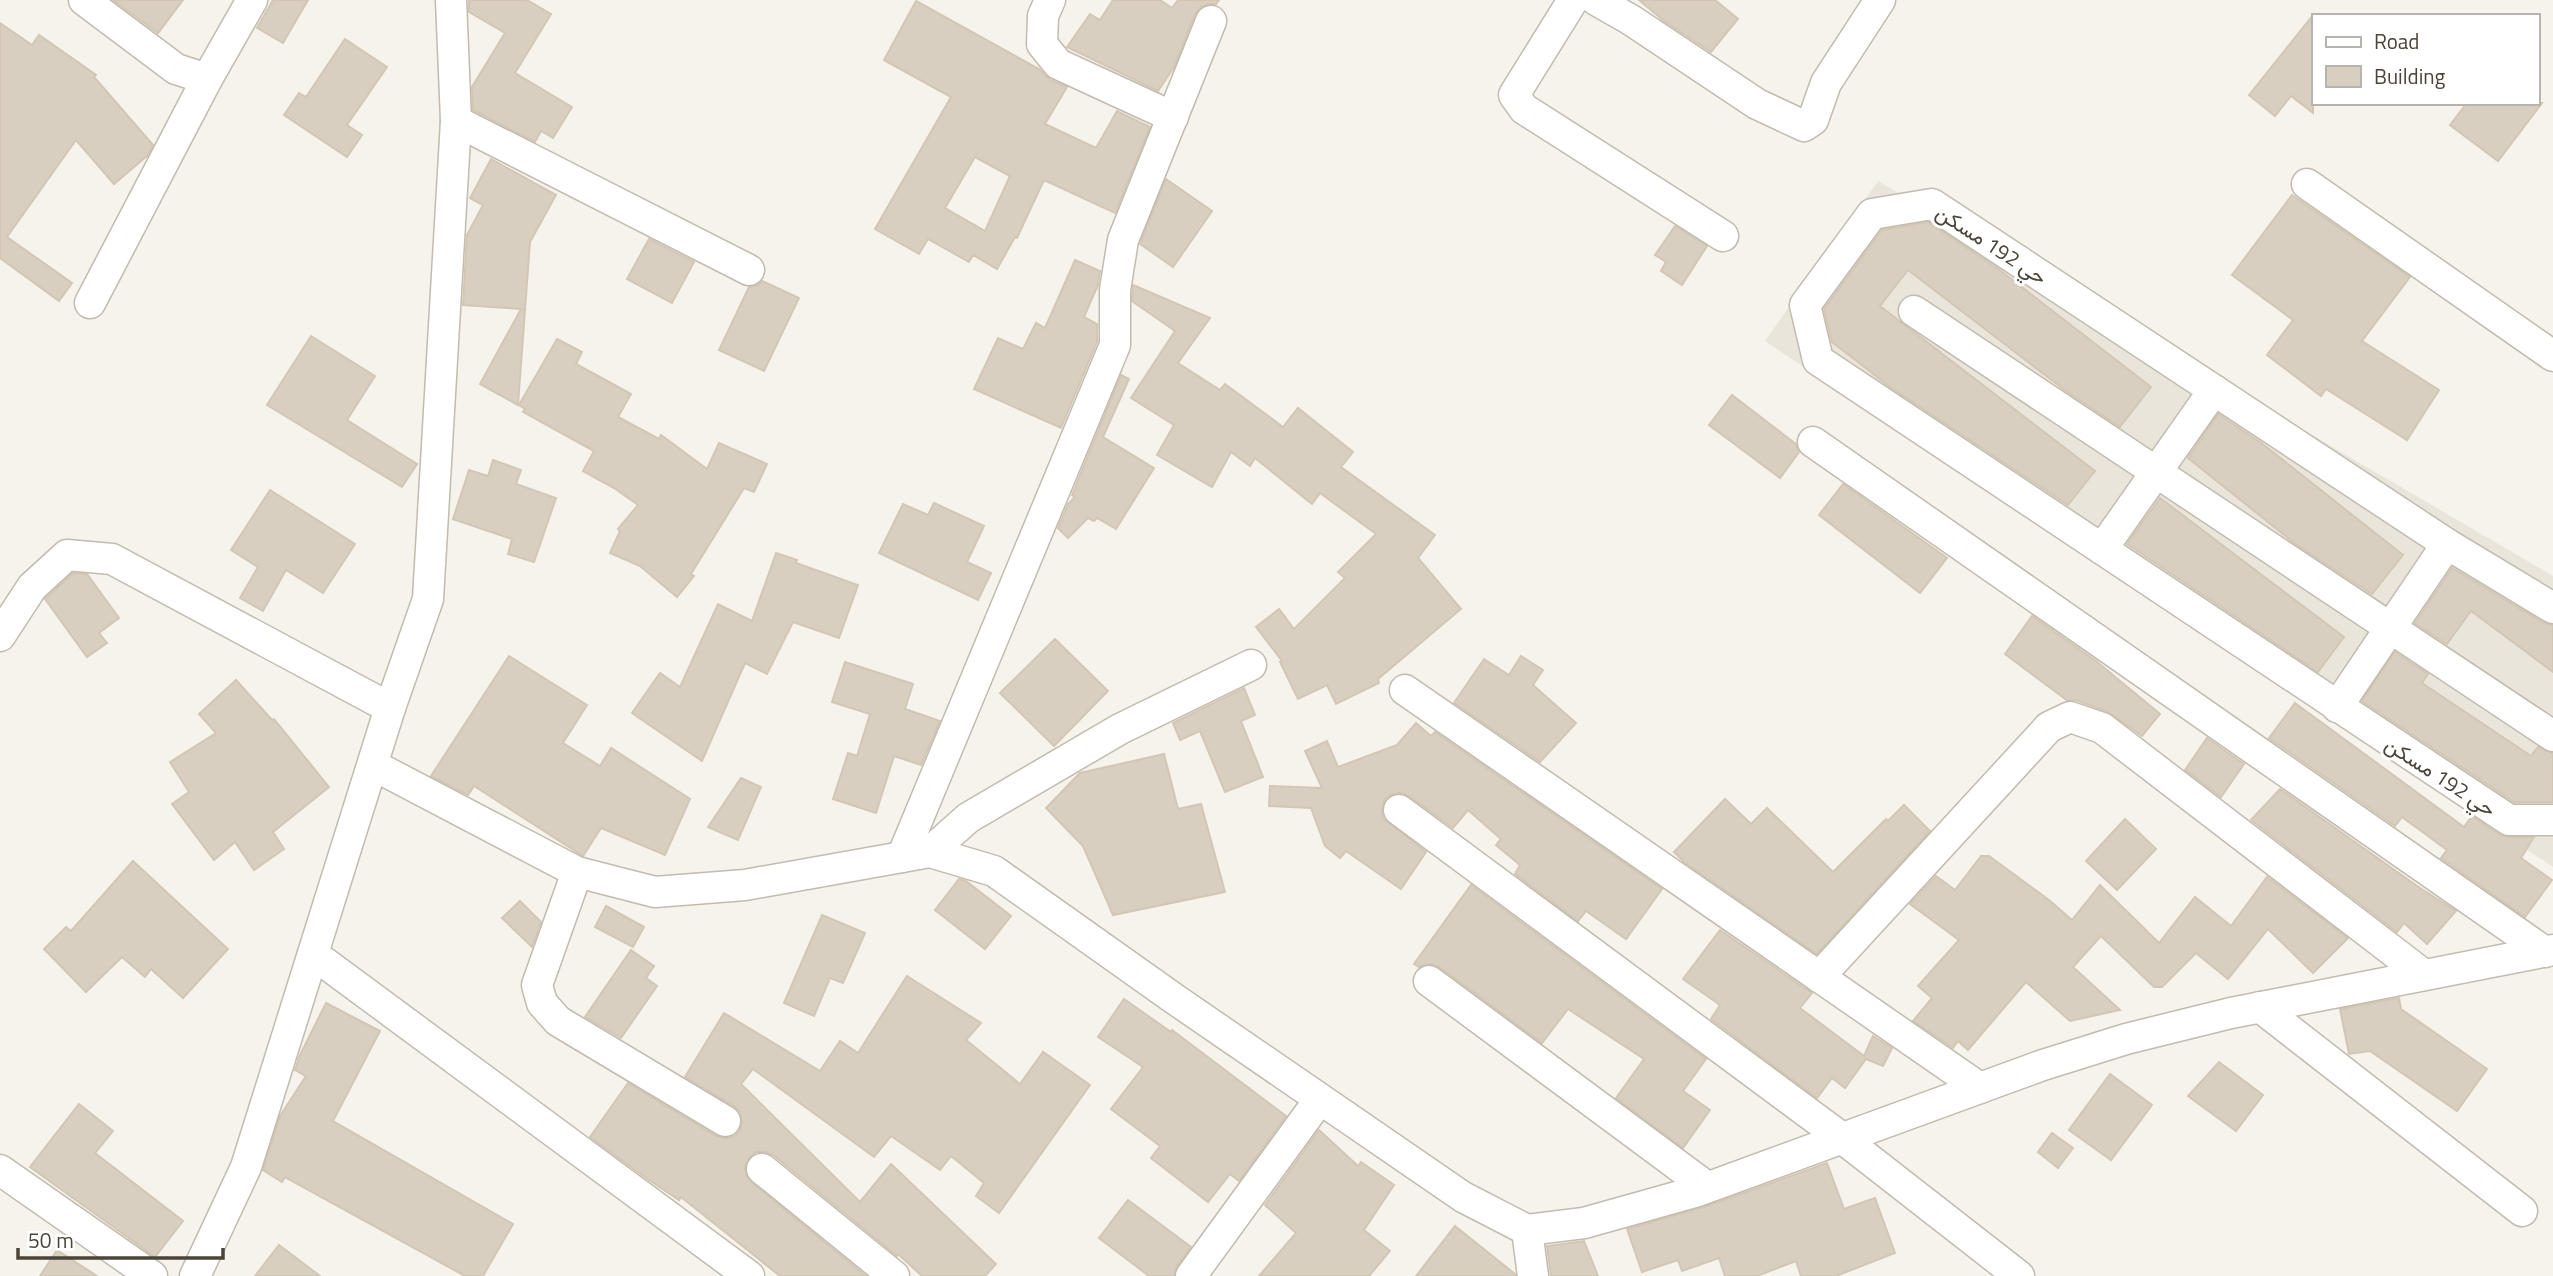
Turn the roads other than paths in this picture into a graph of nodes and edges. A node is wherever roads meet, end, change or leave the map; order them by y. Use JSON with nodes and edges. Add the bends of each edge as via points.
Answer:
{"nodes":[{"id":1,"x":84,"y":0,"type":"edge"},
{"id":2,"x":252,"y":0,"type":"edge"},
{"id":3,"x":1050,"y":0,"type":"edge"},
{"id":4,"x":1573,"y":0,"type":"edge"},
{"id":5,"x":1596,"y":0,"type":"edge"},
{"id":6,"x":1880,"y":0,"type":"edge"},
{"id":7,"x":444,"y":3,"type":"edge"},
{"id":8,"x":1211,"y":21,"type":"dead end"},
{"id":9,"x":207,"y":79,"type":"junction"},
{"id":10,"x":1173,"y":117,"type":"junction"},
{"id":11,"x":456,"y":121,"type":"junction"},
{"id":12,"x":2307,"y":184,"type":"dead end"},
{"id":13,"x":1723,"y":236,"type":"dead end"},
{"id":14,"x":749,"y":270,"type":"dead end"},
{"id":15,"x":90,"y":303,"type":"dead end"},
{"id":16,"x":1914,"y":312,"type":"dead end"},
{"id":17,"x":2553,"y":356,"type":"edge"},
{"id":18,"x":2214,"y":390,"type":"junction"},
{"id":19,"x":1813,"y":443,"type":"dead end"},
{"id":20,"x":2156,"y":472,"type":"junction"},
{"id":21,"x":2447,"y":544,"type":"junction"},
{"id":22,"x":2102,"y":549,"type":"junction"},
{"id":23,"x":2553,"y":608,"type":"edge"},
{"id":24,"x":2390,"y":628,"type":"junction"},
{"id":25,"x":0,"y":636,"type":"edge"},
{"id":26,"x":1251,"y":665,"type":"dead end"},
{"id":27,"x":1405,"y":691,"type":"dead end"},
{"id":28,"x":2337,"y":707,"type":"junction"},
{"id":29,"x":390,"y":708,"type":"junction"},
{"id":30,"x":2553,"y":736,"type":"edge"},
{"id":31,"x":373,"y":765,"type":"junction"},
{"id":32,"x":1399,"y":810,"type":"dead end"},
{"id":33,"x":2553,"y":820,"type":"edge"},
{"id":34,"x":916,"y":854,"type":"junction"},
{"id":35,"x":577,"y":872,"type":"junction"},
{"id":36,"x":2549,"y":951,"type":"edge"},
{"id":37,"x":313,"y":954,"type":"junction"},
{"id":38,"x":2424,"y":975,"type":"junction"},
{"id":39,"x":1819,"y":976,"type":"junction"},
{"id":40,"x":1429,"y":981,"type":"dead end"},
{"id":41,"x":2260,"y":1007,"type":"junction"},
{"id":42,"x":1980,"y":1088,"type":"junction"},
{"id":43,"x":1320,"y":1098,"type":"junction"},
{"id":44,"x":724,"y":1121,"type":"dead end"},
{"id":45,"x":1842,"y":1138,"type":"junction"},
{"id":46,"x":762,"y":1169,"type":"dead end"},
{"id":47,"x":0,"y":1170,"type":"edge"},
{"id":48,"x":1707,"y":1187,"type":"junction"},
{"id":49,"x":2522,"y":1211,"type":"dead end"},
{"id":50,"x":1527,"y":1230,"type":"junction"},
{"id":51,"x":152,"y":1276,"type":"edge"},
{"id":52,"x":195,"y":1276,"type":"edge"},
{"id":53,"x":749,"y":1276,"type":"edge"},
{"id":54,"x":894,"y":1276,"type":"edge"},
{"id":55,"x":1191,"y":1276,"type":"edge"},
{"id":56,"x":1534,"y":1276,"type":"edge"},
{"id":57,"x":2019,"y":1276,"type":"edge"}],
"edges":[{"from":1,"to":9,"type":"street","via":[[176,69]]},
{"from":2,"to":9,"type":"street"},
{"from":3,"to":10,"type":"street","via":[[1043,16],[1042,44],[1058,64]]},
{"from":4,"to":13,"type":"street","via":[[1514,95],[1524,109]]},
{"from":5,"to":6,"type":"street","via":[[1757,104],[1804,126],[1813,120],[1826,83]]},
{"from":7,"to":11,"type":"street"},
{"from":8,"to":10,"type":"street"},
{"from":9,"to":15,"type":"street"},
{"from":10,"to":34,"type":"street","via":[[1123,240],[1115,290],[1115,345]]},
{"from":11,"to":14,"type":"street"},
{"from":11,"to":29,"type":"street","via":[[428,599]]},
{"from":12,"to":17,"type":"street"},
{"from":16,"to":20,"type":"street"},
{"from":18,"to":20,"type":"street"},
{"from":18,"to":21,"type":"street","name":"حي 192 مسكن"},
{"from":18,"to":22,"type":"street","name":"حي 192 مسكن","via":[[1932,204],[1872,214],[1805,305],[1818,360]]},
{"from":19,"to":36,"type":"street"},
{"from":20,"to":22,"type":"street"},
{"from":20,"to":24,"type":"street"},
{"from":21,"to":23,"type":"street","name":"حي 192 مسكن"},
{"from":21,"to":24,"type":"street"},
{"from":22,"to":28,"type":"street","name":"حي 192 مسكن"},
{"from":24,"to":28,"type":"street"},
{"from":24,"to":30,"type":"street"},
{"from":25,"to":29,"type":"street","via":[[32,587],[67,555],[112,559]]},
{"from":26,"to":34,"type":"street","via":[[1121,729],[968,818]]},
{"from":27,"to":39,"type":"street"},
{"from":28,"to":33,"type":"street","name":"حي 192 مسكن","via":[[2509,820]]},
{"from":29,"to":31,"type":"street"},
{"from":31,"to":35,"type":"street"},
{"from":31,"to":37,"type":"street"},
{"from":32,"to":45,"type":"street"},
{"from":34,"to":35,"type":"street","via":[[745,885],[655,891]]},
{"from":34,"to":43,"type":"street","via":[[994,871]]},
{"from":35,"to":44,"type":"street","via":[[537,985],[542,1003],[558,1021]]},
{"from":36,"to":38,"type":"street"},
{"from":37,"to":52,"type":"street","via":[[246,1167]]},
{"from":37,"to":53,"type":"street"},
{"from":38,"to":39,"type":"street","via":[[2102,727],[2070,717],[2049,727]]},
{"from":38,"to":41,"type":"street"},
{"from":39,"to":42,"type":"street"},
{"from":40,"to":48,"type":"street"},
{"from":41,"to":42,"type":"street","via":[[2126,1039]]},
{"from":41,"to":49,"type":"street"},
{"from":42,"to":45,"type":"street"},
{"from":43,"to":50,"type":"street","via":[[1463,1197]]},
{"from":43,"to":55,"type":"street"},
{"from":45,"to":48,"type":"street"},
{"from":45,"to":57,"type":"street"},
{"from":46,"to":54,"type":"street"},
{"from":47,"to":51,"type":"street"},
{"from":48,"to":50,"type":"street","via":[[1584,1223]]},
{"from":50,"to":56,"type":"street"}]}
